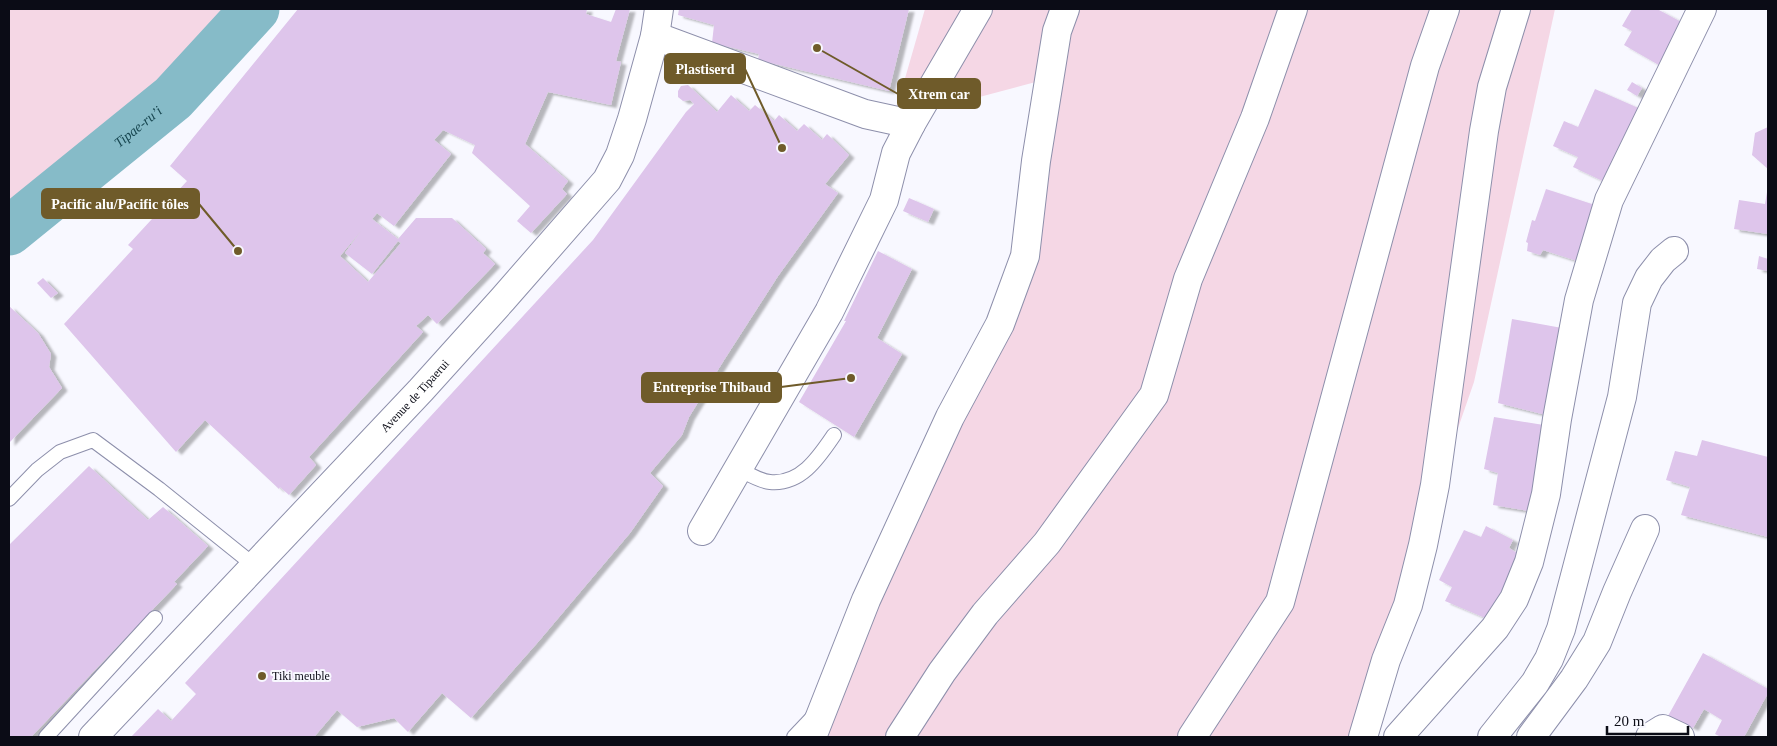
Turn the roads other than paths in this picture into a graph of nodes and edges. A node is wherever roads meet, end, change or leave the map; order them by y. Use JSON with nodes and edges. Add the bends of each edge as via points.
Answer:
{"nodes":[{"id":1,"x":659,"y":9,"type":"edge"},
{"id":2,"x":978,"y":9,"type":"edge"},
{"id":3,"x":1064,"y":9,"type":"edge"},
{"id":4,"x":1293,"y":9,"type":"edge"},
{"id":5,"x":1445,"y":9,"type":"edge"},
{"id":6,"x":1516,"y":9,"type":"edge"},
{"id":7,"x":1702,"y":9,"type":"edge"},
{"id":8,"x":655,"y":36,"type":"junction"},
{"id":9,"x":911,"y":124,"type":"junction"},
{"id":10,"x":1674,"y":250,"type":"dead end"},
{"id":11,"x":834,"y":434,"type":"dead end"},
{"id":12,"x":737,"y":468,"type":"junction"},
{"id":13,"x":9,"y":500,"type":"edge"},
{"id":14,"x":1645,"y":529,"type":"dead end"},
{"id":15,"x":702,"y":531,"type":"dead end"},
{"id":16,"x":255,"y":566,"type":"junction"},
{"id":17,"x":155,"y":618,"type":"dead end"},
{"id":18,"x":823,"y":706,"type":"junction"},
{"id":19,"x":46,"y":737,"type":"edge"},
{"id":20,"x":93,"y":737,"type":"edge"},
{"id":21,"x":794,"y":737,"type":"edge"},
{"id":22,"x":812,"y":737,"type":"edge"},
{"id":23,"x":900,"y":737,"type":"edge"},
{"id":24,"x":1192,"y":737,"type":"edge"},
{"id":25,"x":1363,"y":737,"type":"edge"},
{"id":26,"x":1398,"y":737,"type":"edge"},
{"id":27,"x":1492,"y":737,"type":"edge"},
{"id":28,"x":1531,"y":737,"type":"edge"},
{"id":29,"x":1650,"y":737,"type":"edge"},
{"id":30,"x":1680,"y":737,"type":"edge"}],
"edges":[{"from":1,"to":8,"type":"street","name":"Avenue de Tipaerui"},
{"from":2,"to":9,"type":"street"},
{"from":3,"to":18,"type":"street","via":[[1052,59],[1025,256],[1000,324],[950,417],[866,600]]},
{"from":4,"to":23,"type":"street","via":[[1255,118],[1188,279],[1154,395],[1047,543],[985,614]]},
{"from":5,"to":24,"type":"street","via":[[1425,66],[1280,602]]},
{"from":6,"to":25,"type":"street","via":[[1492,87],[1485,122],[1435,485],[1423,545],[1408,605],[1386,660]]},
{"from":7,"to":26,"type":"street","via":[[1609,200],[1579,300],[1542,510],[1529,562],[1514,599],[1495,628]]},
{"from":8,"to":9,"type":"street","via":[[865,114]]},
{"from":8,"to":16,"type":"street","name":"Avenue de Tipaerui","via":[[620,156],[607,180],[427,383]]},
{"from":9,"to":12,"type":"street","via":[[896,153],[884,200],[858,256],[829,312]]},
{"from":10,"to":27,"type":"street","via":[[1649,278],[1637,303],[1622,396],[1561,629],[1535,683]]},
{"from":11,"to":12,"type":"lane","via":[[820,456],[805,471],[787,480],[770,482]]},
{"from":12,"to":15,"type":"street"},
{"from":13,"to":16,"type":"lane","via":[[37,470],[60,452],[93,440]]},
{"from":14,"to":28,"type":"street","via":[[1597,642]]},
{"from":16,"to":20,"type":"street","name":"Avenue de Tipaerui"},
{"from":17,"to":19,"type":"lane"},
{"from":18,"to":21,"type":"lane"},
{"from":18,"to":22,"type":"street"},
{"from":29,"to":30,"type":"street","via":[[1663,729]]}]}
